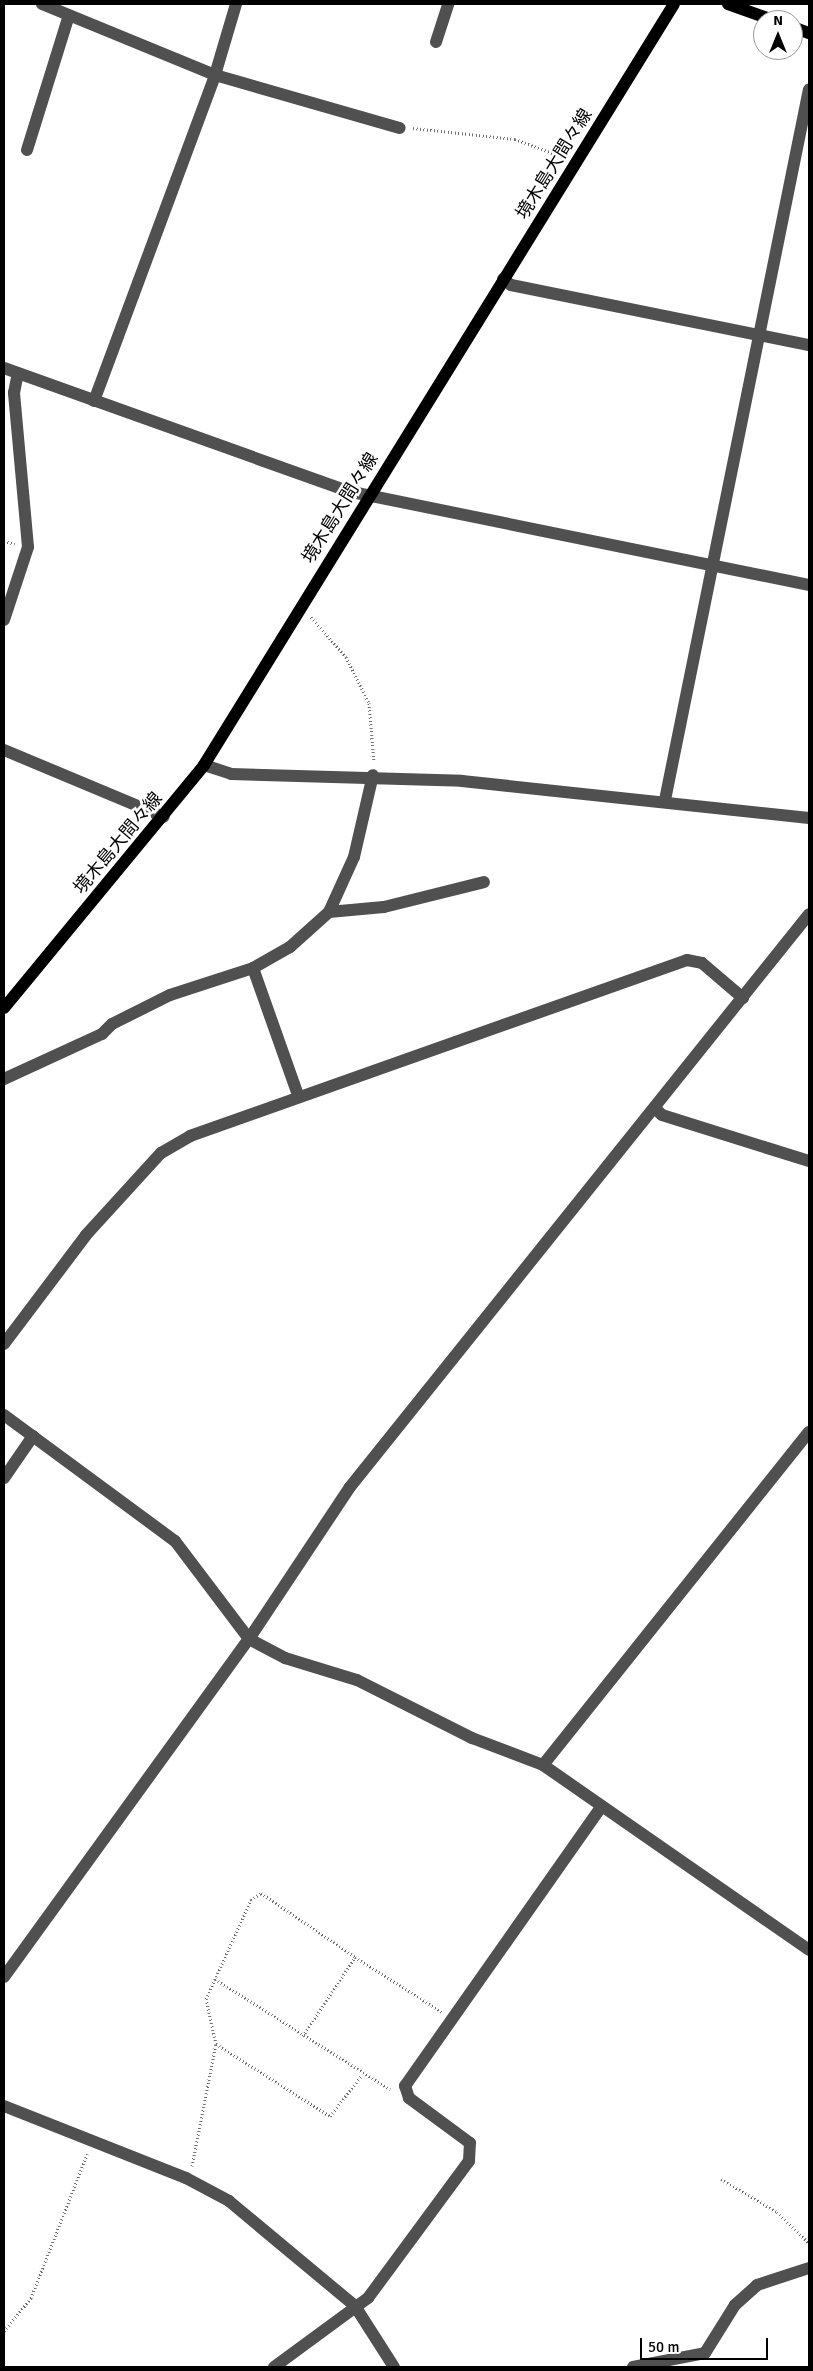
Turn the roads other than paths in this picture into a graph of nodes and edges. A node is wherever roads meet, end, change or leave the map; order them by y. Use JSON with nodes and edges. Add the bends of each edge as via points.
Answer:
{"nodes":[{"id":1,"x":42,"y":4,"type":"edge"},
{"id":2,"x":236,"y":4,"type":"edge"},
{"id":3,"x":448,"y":4,"type":"edge"},
{"id":4,"x":674,"y":4,"type":"edge"},
{"id":5,"x":728,"y":4,"type":"edge"},
{"id":6,"x":753,"y":13,"type":"edge"},
{"id":7,"x":69,"y":15,"type":"junction"},
{"id":8,"x":436,"y":42,"type":"dead end"},
{"id":9,"x":215,"y":75,"type":"junction"},
{"id":10,"x":809,"y":89,"type":"edge"},
{"id":11,"x":400,"y":128,"type":"road end"},
{"id":12,"x":27,"y":150,"type":"dead end"},
{"id":13,"x":503,"y":279,"type":"junction"},
{"id":14,"x":756,"y":334,"type":"junction"},
{"id":15,"x":809,"y":345,"type":"edge"},
{"id":16,"x":4,"y":368,"type":"edge"},
{"id":17,"x":18,"y":373,"type":"junction"},
{"id":18,"x":94,"y":402,"type":"junction"},
{"id":19,"x":369,"y":496,"type":"junction"},
{"id":20,"x":710,"y":565,"type":"junction"},
{"id":21,"x":809,"y":585,"type":"edge"},
{"id":22,"x":4,"y":620,"type":"edge"},
{"id":23,"x":4,"y":750,"type":"edge"},
{"id":24,"x":204,"y":765,"type":"junction"},
{"id":25,"x":373,"y":775,"type":"junction"},
{"id":26,"x":665,"y":800,"type":"junction"},
{"id":27,"x":164,"y":817,"type":"junction"},
{"id":28,"x":809,"y":818,"type":"edge"},
{"id":29,"x":484,"y":882,"type":"dead end"},
{"id":30,"x":329,"y":912,"type":"junction"},
{"id":31,"x":809,"y":914,"type":"edge"},
{"id":32,"x":253,"y":968,"type":"junction"},
{"id":33,"x":743,"y":998,"type":"junction"},
{"id":34,"x":4,"y":1008,"type":"edge"},
{"id":35,"x":4,"y":1079,"type":"edge"},
{"id":36,"x":298,"y":1095,"type":"junction"},
{"id":37,"x":656,"y":1109,"type":"junction"},
{"id":38,"x":809,"y":1161,"type":"edge"},
{"id":39,"x":4,"y":1344,"type":"edge"},
{"id":40,"x":4,"y":1415,"type":"edge"},
{"id":41,"x":809,"y":1432,"type":"edge"},
{"id":42,"x":33,"y":1436,"type":"junction"},
{"id":43,"x":4,"y":1478,"type":"edge"},
{"id":44,"x":249,"y":1640,"type":"junction"},
{"id":45,"x":543,"y":1766,"type":"junction"},
{"id":46,"x":602,"y":1806,"type":"junction"},
{"id":47,"x":809,"y":1950,"type":"edge"},
{"id":48,"x":4,"y":1977,"type":"edge"},
{"id":49,"x":4,"y":2106,"type":"edge"},
{"id":50,"x":809,"y":2268,"type":"edge"},
{"id":51,"x":355,"y":2306,"type":"junction"},
{"id":52,"x":274,"y":2367,"type":"edge"},
{"id":53,"x":394,"y":2367,"type":"edge"},
{"id":54,"x":633,"y":2367,"type":"edge"}],
"edges":[{"from":1,"to":7,"type":"street"},
{"from":2,"to":9,"type":"street"},
{"from":3,"to":8,"type":"street"},
{"from":4,"to":13,"type":"main road","name":"境木島大間々線"},
{"from":5,"to":6,"type":"main road"},
{"from":7,"to":9,"type":"street"},
{"from":7,"to":12,"type":"street"},
{"from":9,"to":11,"type":"street"},
{"from":9,"to":18,"type":"street"},
{"from":10,"to":14,"type":"street"},
{"from":13,"to":14,"type":"street","via":[[511,285]]},
{"from":13,"to":19,"type":"main road","name":"境木島大間々線"},
{"from":14,"to":15,"type":"street"},
{"from":14,"to":20,"type":"street"},
{"from":16,"to":17,"type":"street"},
{"from":17,"to":18,"type":"street"},
{"from":17,"to":22,"type":"street","via":[[14,393],[28,547]]},
{"from":18,"to":19,"type":"street","via":[[241,456]]},
{"from":19,"to":20,"type":"street"},
{"from":19,"to":24,"type":"main road","name":"境木島大間々線"},
{"from":20,"to":21,"type":"street"},
{"from":20,"to":26,"type":"street"},
{"from":23,"to":27,"type":"street"},
{"from":24,"to":25,"type":"street","via":[[232,774]]},
{"from":24,"to":27,"type":"main road","name":"境木島大間々線"},
{"from":25,"to":26,"type":"street"},
{"from":25,"to":30,"type":"street","via":[[354,857]]},
{"from":26,"to":28,"type":"street"},
{"from":27,"to":34,"type":"main road","name":"境木島大間々線"},
{"from":29,"to":30,"type":"street","via":[[384,907]]},
{"from":30,"to":32,"type":"street","via":[[290,947]]},
{"from":31,"to":33,"type":"street"},
{"from":32,"to":35,"type":"street","via":[[170,996],[112,1024],[102,1034]]},
{"from":32,"to":36,"type":"street"},
{"from":33,"to":36,"type":"street","via":[[702,963],[687,960]]},
{"from":33,"to":37,"type":"street"},
{"from":36,"to":39,"type":"street","via":[[209,1128],[161,1153],[86,1235]]},
{"from":37,"to":38,"type":"street","via":[[662,1115]]},
{"from":37,"to":44,"type":"street","via":[[350,1487]]},
{"from":40,"to":42,"type":"street"},
{"from":41,"to":45,"type":"street"},
{"from":42,"to":43,"type":"street"},
{"from":42,"to":44,"type":"street","via":[[175,1541]]},
{"from":44,"to":45,"type":"street","via":[[285,1658],[357,1680],[465,1734]]},
{"from":44,"to":48,"type":"street"},
{"from":45,"to":46,"type":"street"},
{"from":46,"to":47,"type":"street"},
{"from":46,"to":51,"type":"street","via":[[408,2080],[405,2092],[465,2138],[473,2155],[402,2259],[368,2298]]},
{"from":49,"to":51,"type":"street","via":[[186,2178],[229,2200]]},
{"from":50,"to":54,"type":"street","via":[[757,2285],[734,2305],[705,2353]]},
{"from":51,"to":52,"type":"street"},
{"from":51,"to":53,"type":"street"}]}
